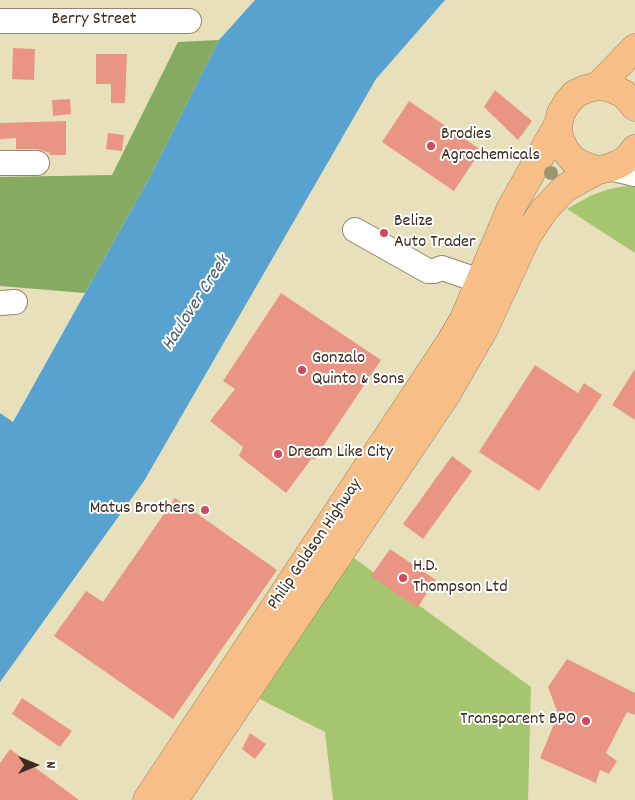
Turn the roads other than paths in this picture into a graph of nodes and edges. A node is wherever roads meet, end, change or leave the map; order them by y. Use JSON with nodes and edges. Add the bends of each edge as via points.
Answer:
{"nodes":[{"id":1,"x":0,"y":20,"type":"edge"},
{"id":2,"x":189,"y":21,"type":"dead end"},
{"id":3,"x":635,"y":48,"type":"edge"},
{"id":4,"x":598,"y":86,"type":"junction"},
{"id":5,"x":635,"y":107,"type":"edge"},
{"id":6,"x":558,"y":125,"type":"junction"},
{"id":7,"x":635,"y":149,"type":"edge"},
{"id":8,"x":0,"y":163,"type":"edge"},
{"id":9,"x":37,"y":163,"type":"dead end"},
{"id":10,"x":603,"y":169,"type":"junction"},
{"id":11,"x":635,"y":174,"type":"edge"},
{"id":12,"x":355,"y":230,"type":"dead end"},
{"id":13,"x":480,"y":281,"type":"junction"},
{"id":14,"x":147,"y":800,"type":"edge"},
{"id":15,"x":174,"y":800,"type":"edge"}],
"edges":[{"from":1,"to":2,"type":"street","name":"Berry Street"},
{"from":3,"to":4,"type":"main road"},
{"from":4,"to":5,"type":"main road","via":[[624,94]]},
{"from":4,"to":6,"type":"main road","name":"Philip Goldson Highway","via":[[575,94],[566,103]]},
{"from":6,"to":10,"type":"main road","via":[[559,137],[574,161]]},
{"from":6,"to":13,"type":"main road","name":"Philip Goldson Highway","via":[[511,208]]},
{"from":7,"to":10,"type":"main road","name":"Philip Goldson Highway","via":[[619,164]]},
{"from":8,"to":9,"type":"street"},
{"from":10,"to":11,"type":"street"},
{"from":10,"to":15,"type":"main road","name":"Philip Goldson Highway","via":[[565,188],[544,210],[527,236],[484,329],[446,395]]},
{"from":12,"to":13,"type":"street","via":[[428,271],[442,268]]},
{"from":13,"to":14,"type":"main road","name":"Philip Goldson Highway","via":[[451,341]]}]}
